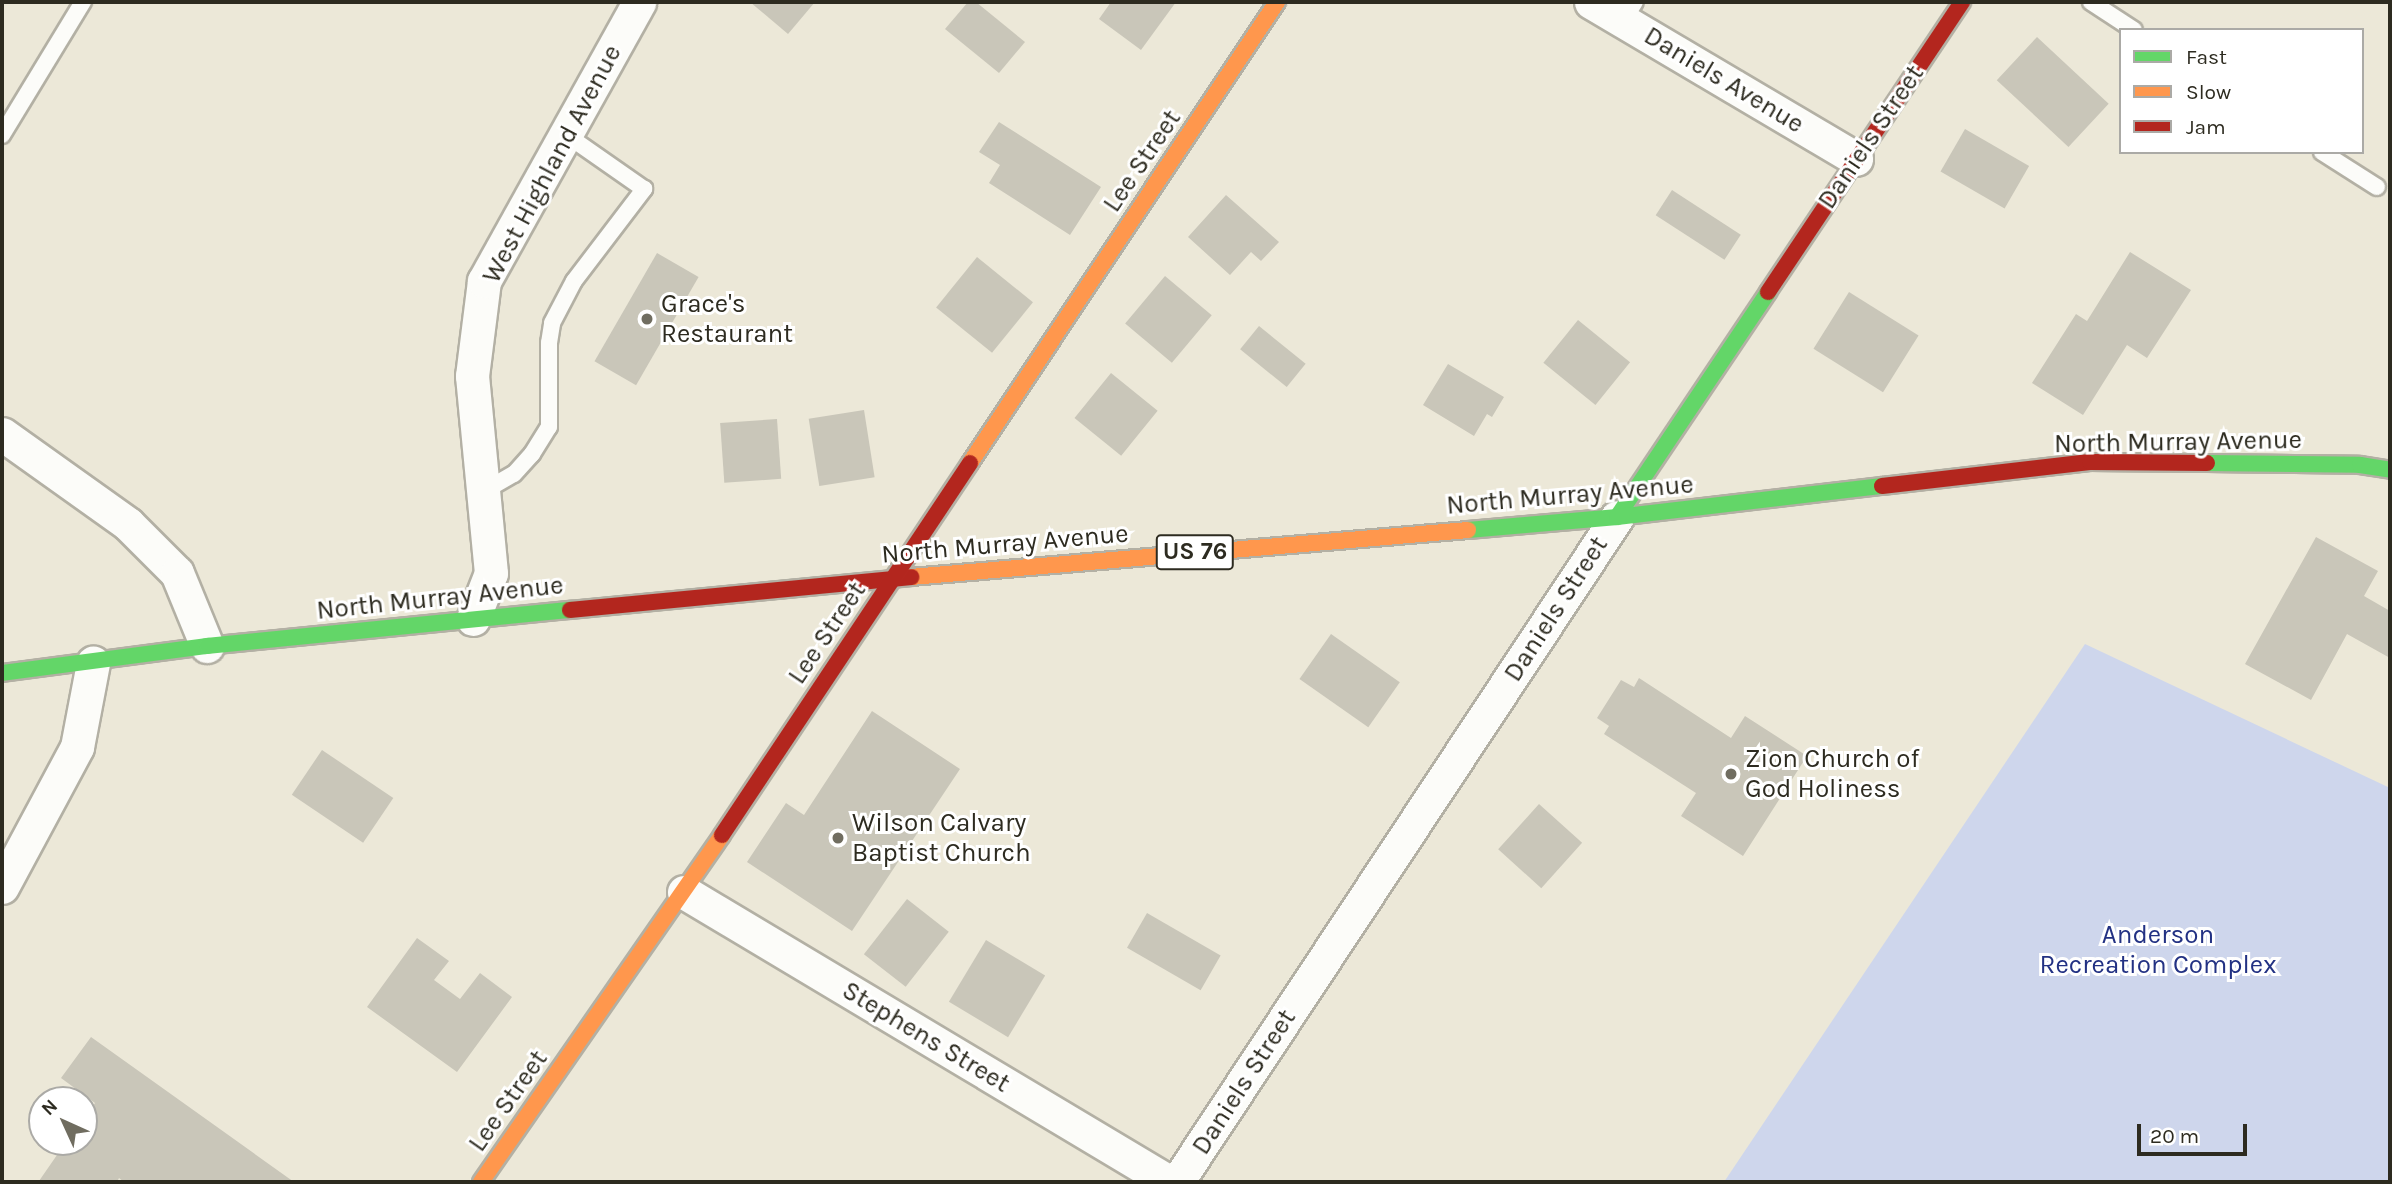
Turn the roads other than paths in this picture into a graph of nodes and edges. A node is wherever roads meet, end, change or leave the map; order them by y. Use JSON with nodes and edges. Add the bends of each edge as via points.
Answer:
{"nodes":[{"id":1,"x":83,"y":2,"type":"edge"},
{"id":2,"x":639,"y":2,"type":"edge"},
{"id":3,"x":1277,"y":2,"type":"edge"},
{"id":4,"x":1591,"y":2,"type":"edge"},
{"id":5,"x":1962,"y":2,"type":"edge"},
{"id":6,"x":2091,"y":2,"type":"edge"},
{"id":7,"x":1629,"y":11,"type":"edge"},
{"id":8,"x":2131,"y":28,"type":"edge"},
{"id":9,"x":2,"y":135,"type":"edge"},
{"id":10,"x":568,"y":136,"type":"junction"},
{"id":11,"x":2325,"y":154,"type":"edge"},
{"id":12,"x":1856,"y":159,"type":"junction"},
{"id":13,"x":2377,"y":187,"type":"dead end"},
{"id":14,"x":2,"y":434,"type":"edge"},
{"id":15,"x":2390,"y":470,"type":"edge"},
{"id":16,"x":484,"y":491,"type":"junction"},
{"id":17,"x":1617,"y":517,"type":"junction"},
{"id":18,"x":894,"y":578,"type":"junction"},
{"id":19,"x":473,"y":619,"type":"junction"},
{"id":20,"x":207,"y":646,"type":"junction"},
{"id":21,"x":93,"y":663,"type":"junction"},
{"id":22,"x":2,"y":673,"type":"edge"},
{"id":23,"x":2,"y":887,"type":"edge"},
{"id":24,"x":684,"y":892,"type":"junction"},
{"id":25,"x":481,"y":1182,"type":"edge"},
{"id":26,"x":1169,"y":1182,"type":"edge"},
{"id":27,"x":1177,"y":1182,"type":"edge"}],
"edges":[{"from":1,"to":9,"type":"lane"},
{"from":2,"to":10,"type":"street","name":"West Highland Avenue"},
{"from":3,"to":18,"type":"main road","name":"Lee Street"},
{"from":4,"to":7,"type":"street","name":"Daniels Avenue"},
{"from":5,"to":12,"type":"main road","name":"Daniels Street"},
{"from":6,"to":8,"type":"lane"},
{"from":7,"to":12,"type":"street","name":"Daniels Avenue"},
{"from":10,"to":16,"type":"street","name":"West Highland Avenue","via":[[484,281],[472,376]]},
{"from":10,"to":16,"type":"lane","via":[[644,189],[574,281],[552,323],[548,427],[513,474]]},
{"from":11,"to":13,"type":"lane"},
{"from":12,"to":17,"type":"main road","name":"Daniels Street"},
{"from":14,"to":20,"type":"street","via":[[128,524],[177,573]]},
{"from":15,"to":17,"type":"main road","name":"North Murray Avenue","number":"US 76","via":[[2360,465],[2090,462]]},
{"from":16,"to":19,"type":"street","name":"West Highland Avenue","via":[[491,573]]},
{"from":17,"to":18,"type":"main road","name":"North Murray Avenue","number":"US 76"},
{"from":17,"to":27,"type":"street","name":"Daniels Street"},
{"from":18,"to":19,"type":"main road","name":"North Murray Avenue","number":"US 76"},
{"from":18,"to":24,"type":"main road","name":"Lee Street"},
{"from":19,"to":20,"type":"main road","name":"North Murray Avenue","number":"US 76"},
{"from":20,"to":21,"type":"main road","name":"North Murray Avenue","number":"US 76"},
{"from":21,"to":22,"type":"main road","name":"North Murray Avenue","number":"US 76"},
{"from":21,"to":23,"type":"street","via":[[77,747]]},
{"from":24,"to":25,"type":"main road","name":"Lee Street"},
{"from":24,"to":26,"type":"street","name":"Stephens Street"}]}
